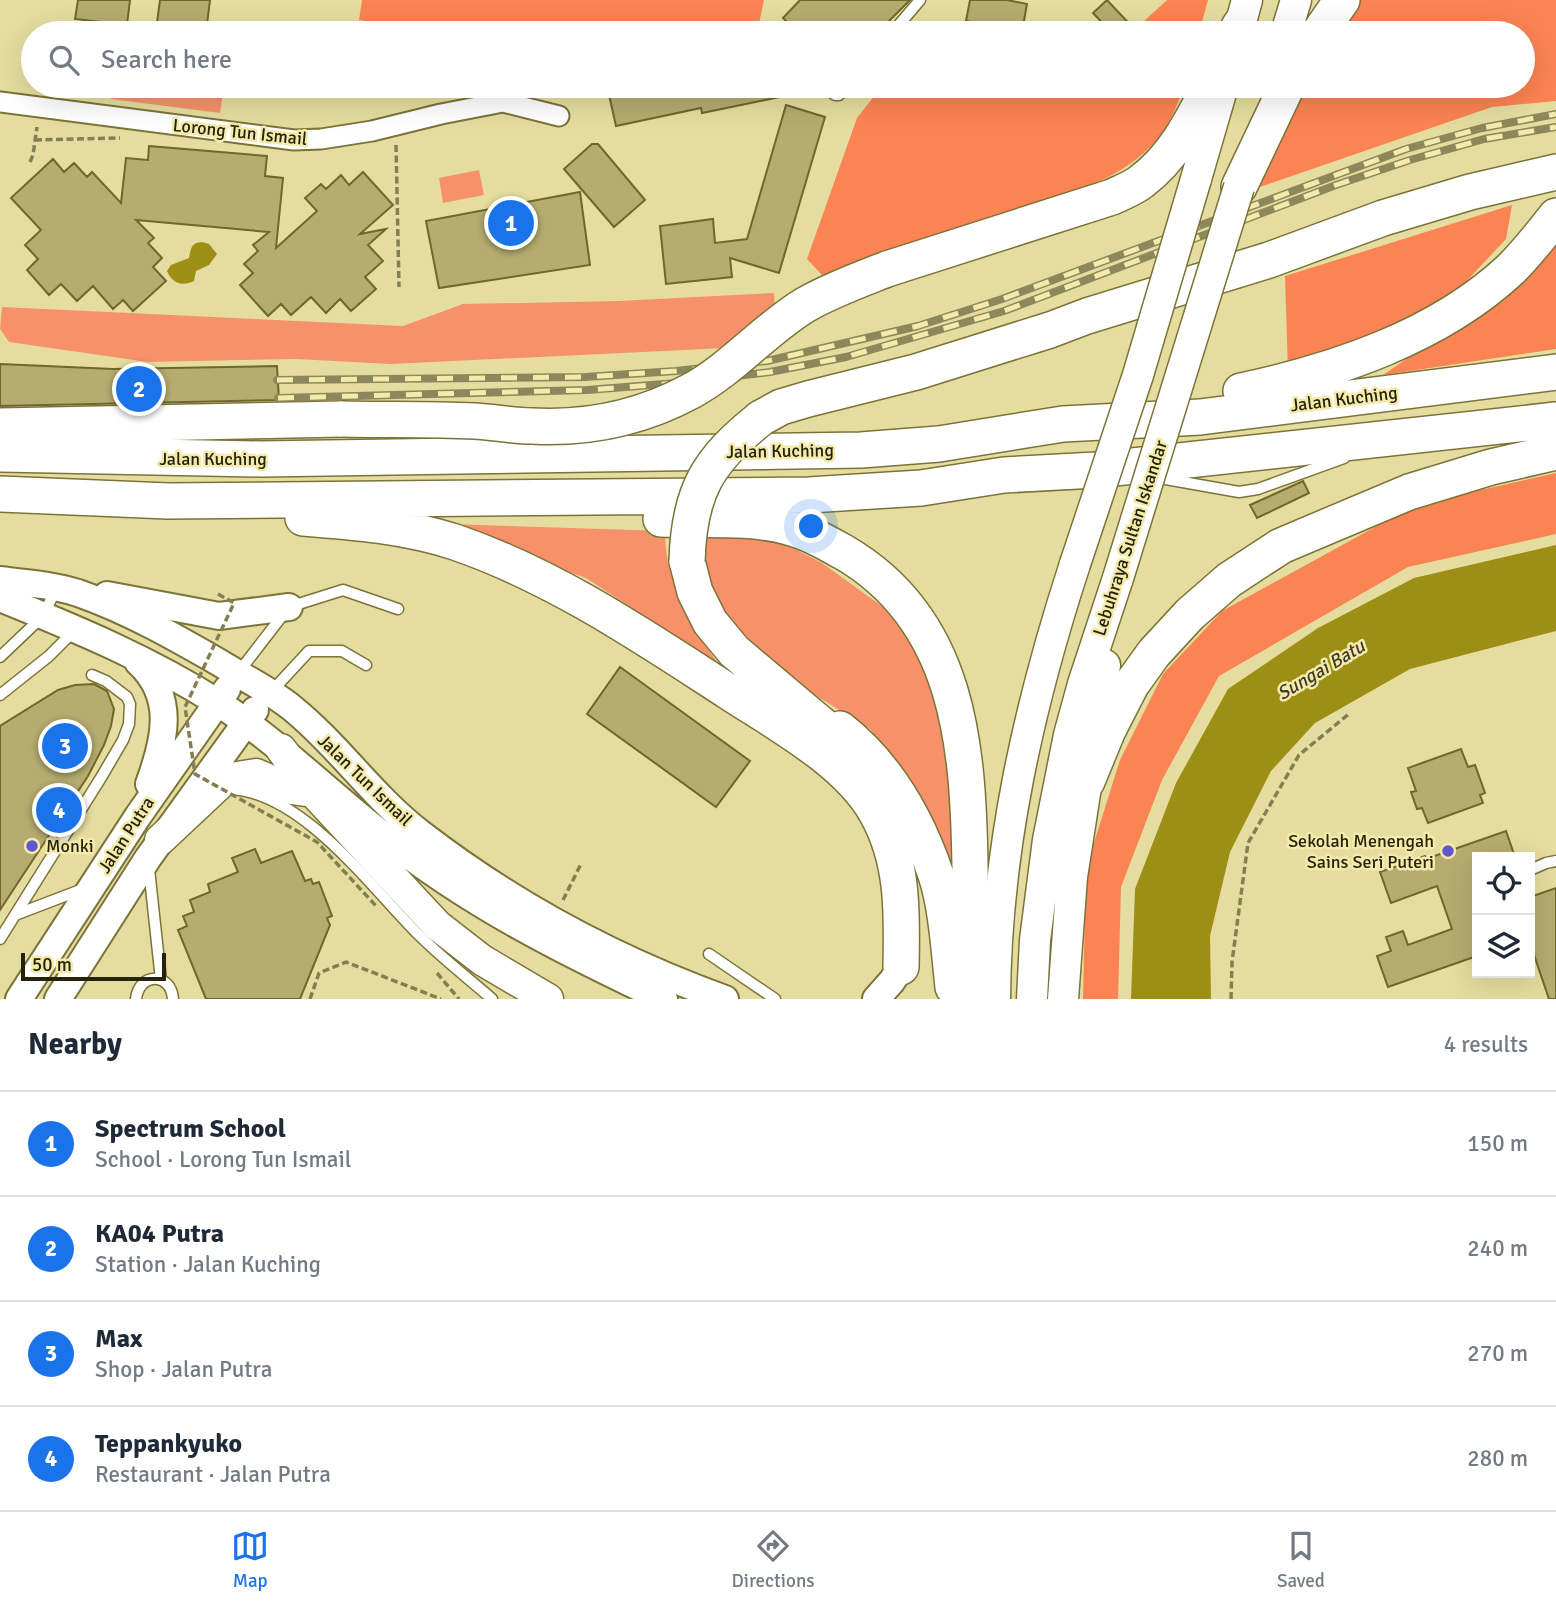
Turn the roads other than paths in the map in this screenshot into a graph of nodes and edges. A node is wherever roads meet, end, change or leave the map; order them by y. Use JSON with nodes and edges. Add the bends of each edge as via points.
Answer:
{"nodes":[{"id":1,"x":920,"y":0,"type":"edge"},
{"id":2,"x":1296,"y":0,"type":"edge"},
{"id":3,"x":1342,"y":0,"type":"edge"},
{"id":4,"x":902,"y":21,"type":"edge"},
{"id":5,"x":1290,"y":21,"type":"edge"},
{"id":6,"x":1327,"y":21,"type":"edge"},
{"id":7,"x":1204,"y":98,"type":"edge"},
{"id":8,"x":1220,"y":98,"type":"edge"},
{"id":9,"x":1266,"y":98,"type":"edge"},
{"id":10,"x":1281,"y":98,"type":"edge"},
{"id":11,"x":0,"y":102,"type":"edge"},
{"id":12,"x":559,"y":116,"type":"dead end"},
{"id":13,"x":1556,"y":172,"type":"edge"},
{"id":14,"x":1240,"y":187,"type":"junction"},
{"id":15,"x":1547,"y":228,"type":"edge"},
{"id":16,"x":1556,"y":372,"type":"edge"},
{"id":17,"x":1556,"y":420,"type":"edge"},
{"id":18,"x":1097,"y":421,"type":"junction"},
{"id":19,"x":0,"y":426,"type":"edge"},
{"id":20,"x":1556,"y":452,"type":"edge"},
{"id":21,"x":0,"y":454,"type":"edge"},
{"id":22,"x":0,"y":494,"type":"edge"},
{"id":23,"x":394,"y":497,"type":"junction"},
{"id":24,"x":168,"y":501,"type":"junction"},
{"id":25,"x":1118,"y":578,"type":"junction"},
{"id":26,"x":0,"y":580,"type":"edge"},
{"id":27,"x":67,"y":591,"type":"junction"},
{"id":28,"x":0,"y":598,"type":"edge"},
{"id":29,"x":289,"y":607,"type":"junction"},
{"id":30,"x":398,"y":608,"type":"dead end"},
{"id":31,"x":43,"y":616,"type":"junction"},
{"id":32,"x":77,"y":628,"type":"junction"},
{"id":33,"x":126,"y":651,"type":"junction"},
{"id":34,"x":0,"y":657,"type":"edge"},
{"id":35,"x":366,"y":665,"type":"dead end"},
{"id":36,"x":238,"y":674,"type":"junction"},
{"id":37,"x":92,"y":675,"type":"dead end"},
{"id":38,"x":776,"y":687,"type":"junction"},
{"id":39,"x":270,"y":693,"type":"junction"},
{"id":40,"x":0,"y":695,"type":"edge"},
{"id":41,"x":217,"y":702,"type":"junction"},
{"id":42,"x":245,"y":721,"type":"junction"},
{"id":43,"x":281,"y":749,"type":"junction"},
{"id":44,"x":1087,"y":781,"type":"junction"},
{"id":45,"x":211,"y":789,"type":"junction"},
{"id":46,"x":313,"y":792,"type":"junction"},
{"id":47,"x":138,"y":816,"type":"junction"},
{"id":48,"x":154,"y":849,"type":"junction"},
{"id":49,"x":1556,"y":862,"type":"edge"},
{"id":50,"x":1535,"y":868,"type":"edge"},
{"id":51,"x":93,"y":886,"type":"junction"},
{"id":52,"x":15,"y":915,"type":"junction"},
{"id":53,"x":0,"y":939,"type":"edge"},
{"id":54,"x":709,"y":954,"type":"dead end"},
{"id":55,"x":901,"y":967,"type":"junction"},
{"id":56,"x":161,"y":980,"type":"junction"},
{"id":57,"x":658,"y":998,"type":"edge"},
{"id":58,"x":19,"y":999,"type":"edge"},
{"id":59,"x":58,"y":999,"type":"edge"},
{"id":60,"x":136,"y":999,"type":"edge"},
{"id":61,"x":173,"y":999,"type":"edge"},
{"id":62,"x":492,"y":999,"type":"edge"},
{"id":63,"x":548,"y":999,"type":"edge"},
{"id":64,"x":725,"y":999,"type":"edge"},
{"id":65,"x":775,"y":999,"type":"edge"},
{"id":66,"x":876,"y":999,"type":"edge"},
{"id":67,"x":954,"y":999,"type":"edge"},
{"id":68,"x":974,"y":999,"type":"edge"},
{"id":69,"x":995,"y":999,"type":"edge"},
{"id":70,"x":1032,"y":999,"type":"edge"},
{"id":71,"x":1063,"y":999,"type":"edge"}],
"edges":[{"from":1,"to":4,"type":"lane"},
{"from":2,"to":5,"type":"main road"},
{"from":3,"to":6,"type":"highway"},
{"from":7,"to":19,"type":"highway","bridge":true,"via":[[1186,133],[1141,183],[1112,197],[835,289],[803,306],[689,392],[613,421],[533,426],[342,419]]},
{"from":8,"to":69,"type":"main road","bridge":true,"via":[[1134,387],[1048,646],[1027,732],[997,918]]},
{"from":9,"to":14,"type":"main road","name":"Lebuhraya Sultan Iskandar"},
{"from":10,"to":14,"type":"highway"},
{"from":11,"to":12,"type":"street","name":"Lorong Tun Ismail","via":[[294,140],[321,139],[503,102]]},
{"from":13,"to":38,"type":"highway","bridge":true,"via":[[1383,218],[1269,260],[916,372],[799,401],[761,418],[725,449],[707,473],[696,498],[687,561],[710,622],[734,652]]},
{"from":14,"to":25,"type":"main road","name":"Lebuhraya Sultan Iskandar","bridge":true},
{"from":15,"to":18,"type":"highway","via":[[1511,269],[1443,319],[1348,362],[1287,381]]},
{"from":16,"to":18,"type":"highway","name":"Jalan Kuching","via":[[1200,417]]},
{"from":17,"to":23,"type":"highway","via":[[1096,470],[1004,475],[921,488],[809,495]]},
{"from":18,"to":21,"type":"highway","name":"Jalan Kuching","via":[[939,444],[861,450],[261,459]]},
{"from":20,"to":44,"type":"highway","via":[[1409,492],[1281,546],[1229,580],[1154,653],[1130,685]]},
{"from":22,"to":24,"type":"highway"},
{"from":23,"to":24,"type":"highway"},
{"from":23,"to":68,"type":"highway","via":[[415,506],[787,526],[869,568],[902,599],[934,647],[957,712],[969,794]]},
{"from":24,"to":55,"type":"highway","via":[[250,516],[395,526],[452,541],[527,570],[640,634],[833,763],[875,810],[891,841],[899,879]]},
{"from":25,"to":44,"type":"main road"},
{"from":25,"to":70,"type":"main road","name":"Lebuhraya Sultan Iskandar","via":[[1069,735],[1048,840]]},
{"from":26,"to":27,"type":"street","name":"Jalan Tun Ismail"},
{"from":27,"to":29,"type":"street","via":[[219,616]]},
{"from":27,"to":31,"type":"lane"},
{"from":27,"to":36,"type":"street","name":"Jalan Tun Ismail","via":[[152,627]]},
{"from":28,"to":31,"type":"street","name":"Jalan Tun Ismail"},
{"from":29,"to":30,"type":"lane","via":[[343,590]]},
{"from":29,"to":36,"type":"lane"},
{"from":31,"to":32,"type":"street","name":"Jalan Tun Ismail"},
{"from":31,"to":34,"type":"lane"},
{"from":32,"to":33,"type":"street","name":"Jalan Tun Ismail"},
{"from":32,"to":40,"type":"lane"},
{"from":33,"to":41,"type":"street","name":"Jalan Tun Ismail"},
{"from":33,"to":47,"type":"street","via":[[149,672],[164,714],[160,756]]},
{"from":35,"to":39,"type":"lane","via":[[342,651],[309,651]]},
{"from":36,"to":39,"type":"street","name":"Jalan Tun Ismail"},
{"from":36,"to":41,"type":"street","name":"Jalan Putra"},
{"from":37,"to":52,"type":"lane","via":[[127,697],[129,724]]},
{"from":38,"to":55,"type":"highway","via":[[853,756],[887,803],[905,838],[918,895],[910,949]]},
{"from":38,"to":67,"type":"highway","via":[[849,736],[890,779],[936,877]]},
{"from":39,"to":42,"type":"street","name":"Jalan Putra"},
{"from":39,"to":64,"type":"street","name":"Jalan Tun Ismail","via":[[293,708],[418,831],[475,873],[599,946]]},
{"from":41,"to":42,"type":"street","name":"Jalan Tun Ismail"},
{"from":41,"to":47,"type":"street","name":"Jalan Putra"},
{"from":42,"to":43,"type":"street","name":"Jalan Tun Ismail"},
{"from":42,"to":48,"type":"street","name":"Jalan Putra"},
{"from":43,"to":46,"type":"main road"},
{"from":43,"to":57,"type":"street","name":"Jalan Tun Ismail","via":[[447,883],[559,949]]},
{"from":44,"to":71,"type":"main road","via":[[1072,877]]},
{"from":45,"to":46,"type":"main road","via":[[225,779],[256,774],[291,789]]},
{"from":45,"to":48,"type":"main road"},
{"from":45,"to":62,"type":"lane","via":[[261,794],[306,822],[349,859],[420,936]]},
{"from":46,"to":63,"type":"main road","via":[[437,925],[512,980]]},
{"from":47,"to":51,"type":"street","name":"Jalan Putra"},
{"from":48,"to":56,"type":"lane"},
{"from":48,"to":59,"type":"street","name":"Jalan Putra"},
{"from":49,"to":50,"type":"lane"},
{"from":51,"to":52,"type":"lane"},
{"from":51,"to":58,"type":"street","name":"Jalan Putra"},
{"from":52,"to":53,"type":"lane"},
{"from":54,"to":65,"type":"lane"},
{"from":55,"to":66,"type":"street"},
{"from":56,"to":60,"type":"lane","via":[[143,983]]},
{"from":56,"to":61,"type":"lane","via":[[170,987]]}]}
